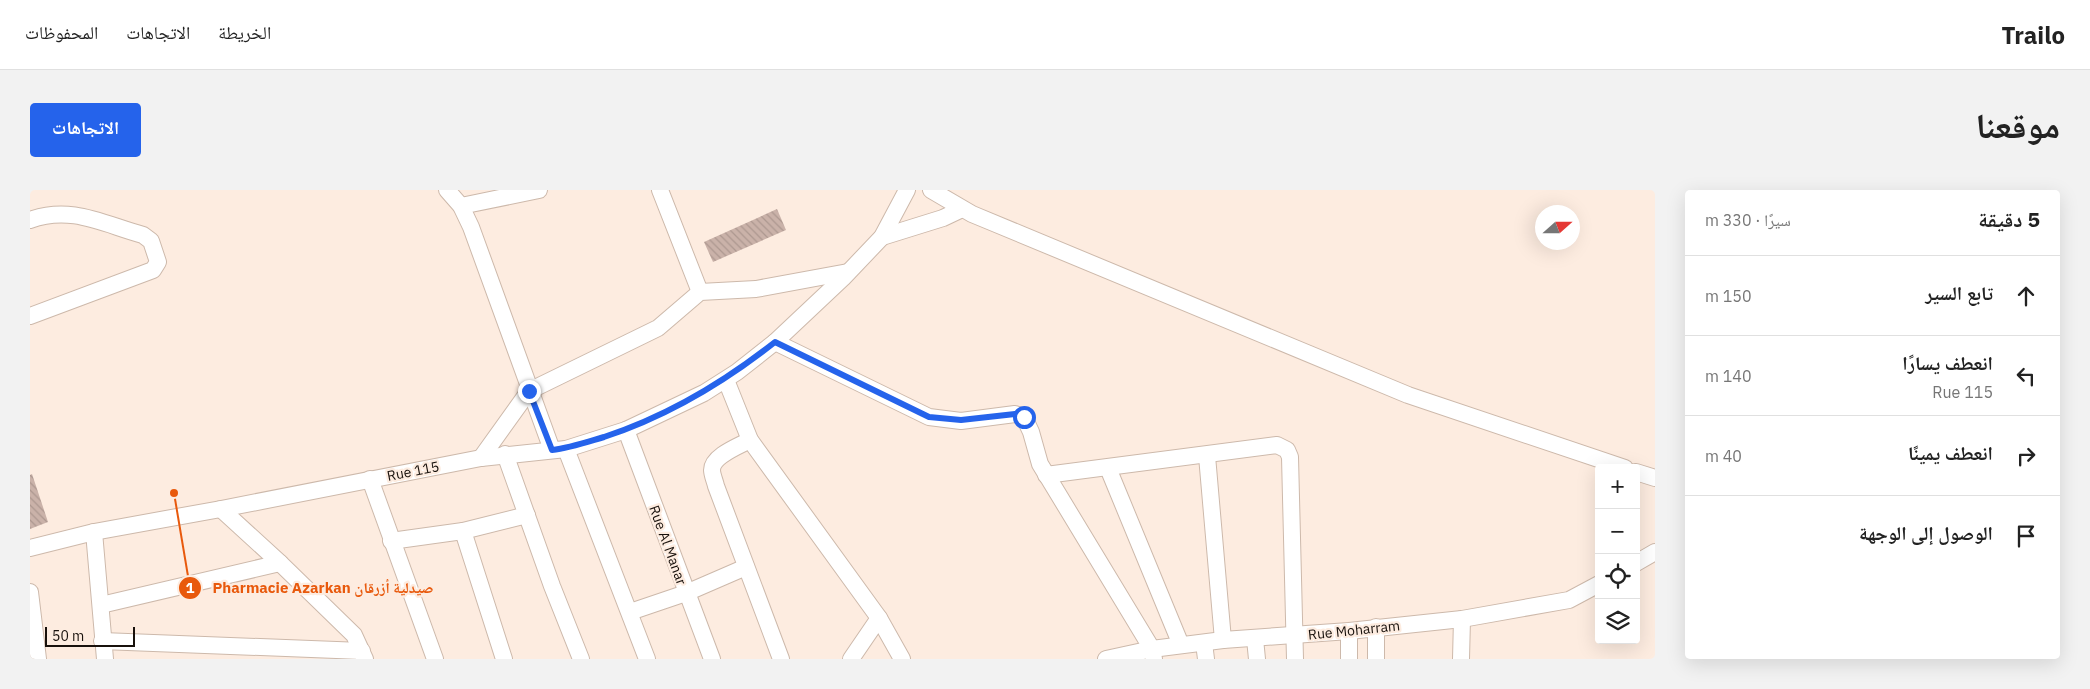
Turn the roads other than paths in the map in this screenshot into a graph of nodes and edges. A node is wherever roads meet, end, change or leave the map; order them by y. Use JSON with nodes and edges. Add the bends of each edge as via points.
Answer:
{"nodes":[{"id":1,"x":447,"y":190,"type":"edge"},
{"id":2,"x":539,"y":190,"type":"edge"},
{"id":3,"x":660,"y":190,"type":"edge"},
{"id":4,"x":907,"y":190,"type":"edge"},
{"id":5,"x":931,"y":190,"type":"edge"},
{"id":6,"x":462,"y":206,"type":"junction"},
{"id":7,"x":962,"y":209,"type":"junction"},
{"id":8,"x":30,"y":220,"type":"edge"},
{"id":9,"x":882,"y":237,"type":"junction"},
{"id":10,"x":848,"y":272,"type":"junction"},
{"id":11,"x":700,"y":292,"type":"junction"},
{"id":12,"x":30,"y":316,"type":"edge"},
{"id":13,"x":775,"y":342,"type":"junction"},
{"id":14,"x":726,"y":380,"type":"junction"},
{"id":15,"x":529,"y":391,"type":"junction"},
{"id":16,"x":626,"y":430,"type":"junction"},
{"id":17,"x":750,"y":440,"type":"junction"},
{"id":18,"x":559,"y":449,"type":"junction"},
{"id":19,"x":505,"y":454,"type":"junction"},
{"id":20,"x":1207,"y":456,"type":"junction"},
{"id":21,"x":481,"y":458,"type":"junction"},
{"id":22,"x":1613,"y":464,"type":"edge"},
{"id":23,"x":1108,"y":468,"type":"junction"},
{"id":24,"x":1640,"y":473,"type":"edge"},
{"id":25,"x":1046,"y":475,"type":"junction"},
{"id":26,"x":1655,"y":478,"type":"edge"},
{"id":27,"x":370,"y":479,"type":"junction"},
{"id":28,"x":221,"y":509,"type":"junction"},
{"id":29,"x":527,"y":515,"type":"junction"},
{"id":30,"x":463,"y":531,"type":"junction"},
{"id":31,"x":94,"y":532,"type":"junction"},
{"id":32,"x":391,"y":541,"type":"junction"},
{"id":33,"x":30,"y":548,"type":"edge"},
{"id":34,"x":1655,"y":552,"type":"edge"},
{"id":35,"x":1640,"y":561,"type":"edge"},
{"id":36,"x":280,"y":563,"type":"junction"},
{"id":37,"x":746,"y":567,"type":"junction"},
{"id":38,"x":1595,"y":586,"type":"edge"},
{"id":39,"x":30,"y":592,"type":"edge"},
{"id":40,"x":686,"y":593,"type":"junction"},
{"id":41,"x":101,"y":605,"type":"junction"},
{"id":42,"x":630,"y":612,"type":"junction"},
{"id":43,"x":879,"y":618,"type":"junction"},
{"id":44,"x":1462,"y":619,"type":"junction"},
{"id":45,"x":1376,"y":627,"type":"junction"},
{"id":46,"x":1349,"y":631,"type":"junction"},
{"id":47,"x":1293,"y":636,"type":"junction"},
{"id":48,"x":1256,"y":639,"type":"junction"},
{"id":49,"x":1223,"y":640,"type":"junction"},
{"id":50,"x":102,"y":641,"type":"junction"},
{"id":51,"x":1181,"y":645,"type":"junction"},
{"id":52,"x":1205,"y":651,"type":"edge"},
{"id":53,"x":1153,"y":654,"type":"edge"},
{"id":54,"x":364,"y":655,"type":"edge"},
{"id":55,"x":38,"y":659,"type":"edge"},
{"id":56,"x":105,"y":659,"type":"edge"},
{"id":57,"x":435,"y":659,"type":"edge"},
{"id":58,"x":504,"y":659,"type":"edge"},
{"id":59,"x":581,"y":659,"type":"edge"},
{"id":60,"x":647,"y":659,"type":"edge"},
{"id":61,"x":712,"y":659,"type":"edge"},
{"id":62,"x":781,"y":659,"type":"edge"},
{"id":63,"x":851,"y":659,"type":"edge"},
{"id":64,"x":902,"y":659,"type":"edge"},
{"id":65,"x":1106,"y":659,"type":"edge"},
{"id":66,"x":1256,"y":659,"type":"edge"},
{"id":67,"x":1295,"y":659,"type":"edge"},
{"id":68,"x":1349,"y":659,"type":"edge"},
{"id":69,"x":1376,"y":659,"type":"edge"},
{"id":70,"x":1461,"y":659,"type":"edge"}],
"edges":[{"from":1,"to":6,"type":"street"},
{"from":2,"to":6,"type":"street"},
{"from":3,"to":11,"type":"street"},
{"from":4,"to":9,"type":"street"},
{"from":5,"to":7,"type":"street"},
{"from":6,"to":15,"type":"street"},
{"from":7,"to":9,"type":"street","via":[[936,221]]},
{"from":7,"to":22,"type":"street","via":[[1408,395]]},
{"from":8,"to":12,"type":"street","via":[[69,213],[143,236],[151,241],[158,262],[153,270]]},
{"from":9,"to":10,"type":"street","name":"Rue 115"},
{"from":10,"to":11,"type":"street","via":[[756,289]]},
{"from":10,"to":13,"type":"street","name":"Rue 115"},
{"from":11,"to":15,"type":"street","via":[[658,328]]},
{"from":13,"to":14,"type":"street","name":"Rue 115"},
{"from":13,"to":25,"type":"street","via":[[929,417],[961,420],[1020,414],[1028,423]]},
{"from":14,"to":16,"type":"street","name":"Rue 115"},
{"from":14,"to":17,"type":"street"},
{"from":15,"to":18,"type":"street"},
{"from":15,"to":21,"type":"street"},
{"from":16,"to":18,"type":"street","name":"Rue 115"},
{"from":16,"to":40,"type":"street","name":"Rue Al Manar"},
{"from":17,"to":37,"type":"street","via":[[724,454],[714,463],[712,470]]},
{"from":17,"to":43,"type":"street"},
{"from":18,"to":19,"type":"street","name":"Rue 115"},
{"from":18,"to":42,"type":"street"},
{"from":19,"to":21,"type":"street","name":"Rue 115"},
{"from":19,"to":29,"type":"street"},
{"from":20,"to":23,"type":"street"},
{"from":20,"to":47,"type":"street","via":[[1277,445],[1289,454]]},
{"from":20,"to":49,"type":"street"},
{"from":21,"to":27,"type":"street","name":"Rue 115"},
{"from":23,"to":25,"type":"street"},
{"from":23,"to":51,"type":"street"},
{"from":24,"to":26,"type":"street"},
{"from":25,"to":53,"type":"street"},
{"from":27,"to":28,"type":"street","name":"Rue 115"},
{"from":27,"to":32,"type":"street"},
{"from":28,"to":31,"type":"street","name":"Rue 115"},
{"from":28,"to":36,"type":"street"},
{"from":29,"to":30,"type":"street"},
{"from":29,"to":59,"type":"street"},
{"from":30,"to":32,"type":"street"},
{"from":30,"to":58,"type":"street"},
{"from":31,"to":33,"type":"street","name":"Rue 115"},
{"from":31,"to":41,"type":"street"},
{"from":32,"to":57,"type":"street"},
{"from":34,"to":35,"type":"street"},
{"from":36,"to":41,"type":"street"},
{"from":36,"to":54,"type":"street","via":[[354,635]]},
{"from":37,"to":40,"type":"street"},
{"from":37,"to":62,"type":"street"},
{"from":38,"to":44,"type":"street","name":"Rue Moharram","via":[[1569,600]]},
{"from":39,"to":55,"type":"street"},
{"from":40,"to":42,"type":"street"},
{"from":40,"to":61,"type":"street","name":"Rue Al Manar"},
{"from":41,"to":50,"type":"street"},
{"from":42,"to":60,"type":"street"},
{"from":43,"to":63,"type":"street"},
{"from":43,"to":64,"type":"street"},
{"from":44,"to":45,"type":"street","name":"Rue Moharram"},
{"from":44,"to":70,"type":"street"},
{"from":45,"to":46,"type":"street","name":"Rue Moharram"},
{"from":45,"to":69,"type":"street"},
{"from":46,"to":47,"type":"street","name":"Rue Moharram"},
{"from":46,"to":68,"type":"street"},
{"from":47,"to":48,"type":"street","name":"Rue Moharram"},
{"from":47,"to":67,"type":"street"},
{"from":48,"to":49,"type":"street","name":"Rue Moharram"},
{"from":48,"to":66,"type":"street"},
{"from":49,"to":52,"type":"street","name":"Rue Moharram"},
{"from":50,"to":54,"type":"street"},
{"from":50,"to":56,"type":"street"},
{"from":51,"to":52,"type":"street","name":"Rue Moharram"},
{"from":51,"to":53,"type":"street","name":"Rue Moharram"},
{"from":53,"to":65,"type":"street","name":"Rue Moharram"}]}
